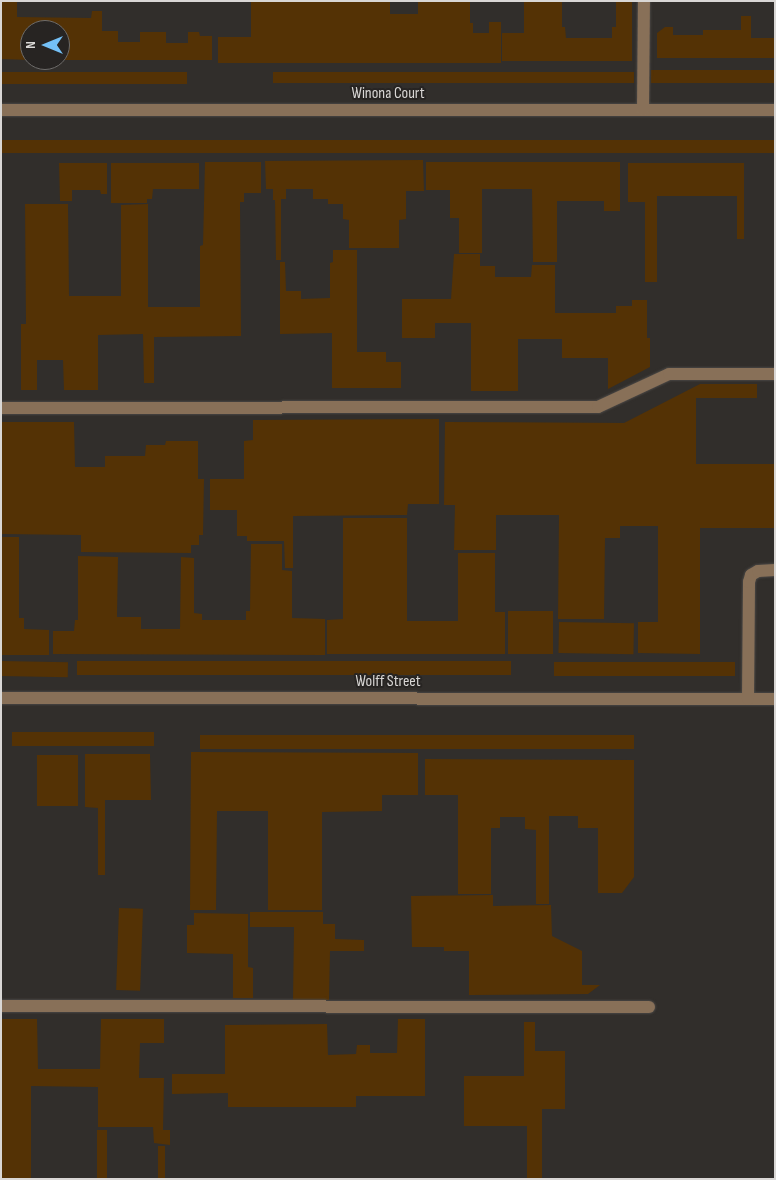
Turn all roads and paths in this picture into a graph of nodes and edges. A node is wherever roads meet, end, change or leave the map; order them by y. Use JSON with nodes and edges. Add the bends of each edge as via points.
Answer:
{"nodes":[{"id":1,"x":644,"y":1,"type":"edge"},
{"id":2,"x":1,"y":110,"type":"edge"},
{"id":3,"x":644,"y":110,"type":"junction"},
{"id":4,"x":775,"y":110,"type":"edge"},
{"id":5,"x":775,"y":374,"type":"edge"},
{"id":6,"x":1,"y":408,"type":"edge"},
{"id":7,"x":775,"y":570,"type":"edge"},
{"id":8,"x":1,"y":698,"type":"edge"},
{"id":9,"x":748,"y":699,"type":"junction"},
{"id":10,"x":775,"y":699,"type":"edge"},
{"id":11,"x":1,"y":1006,"type":"edge"},
{"id":12,"x":649,"y":1007,"type":"dead end"}],
"edges":[{"from":1,"to":3,"type":"street"},
{"from":2,"to":3,"type":"street","name":"Winona Court"},
{"from":3,"to":4,"type":"street","name":"Winona Court"},
{"from":5,"to":6,"type":"street","via":[[669,374],[598,407]]},
{"from":7,"to":9,"type":"street","via":[[758,571],[748,582]]},
{"from":8,"to":9,"type":"street","name":"Wolff Street"},
{"from":9,"to":10,"type":"street","name":"Wolff Street"},
{"from":11,"to":12,"type":"street"}]}
